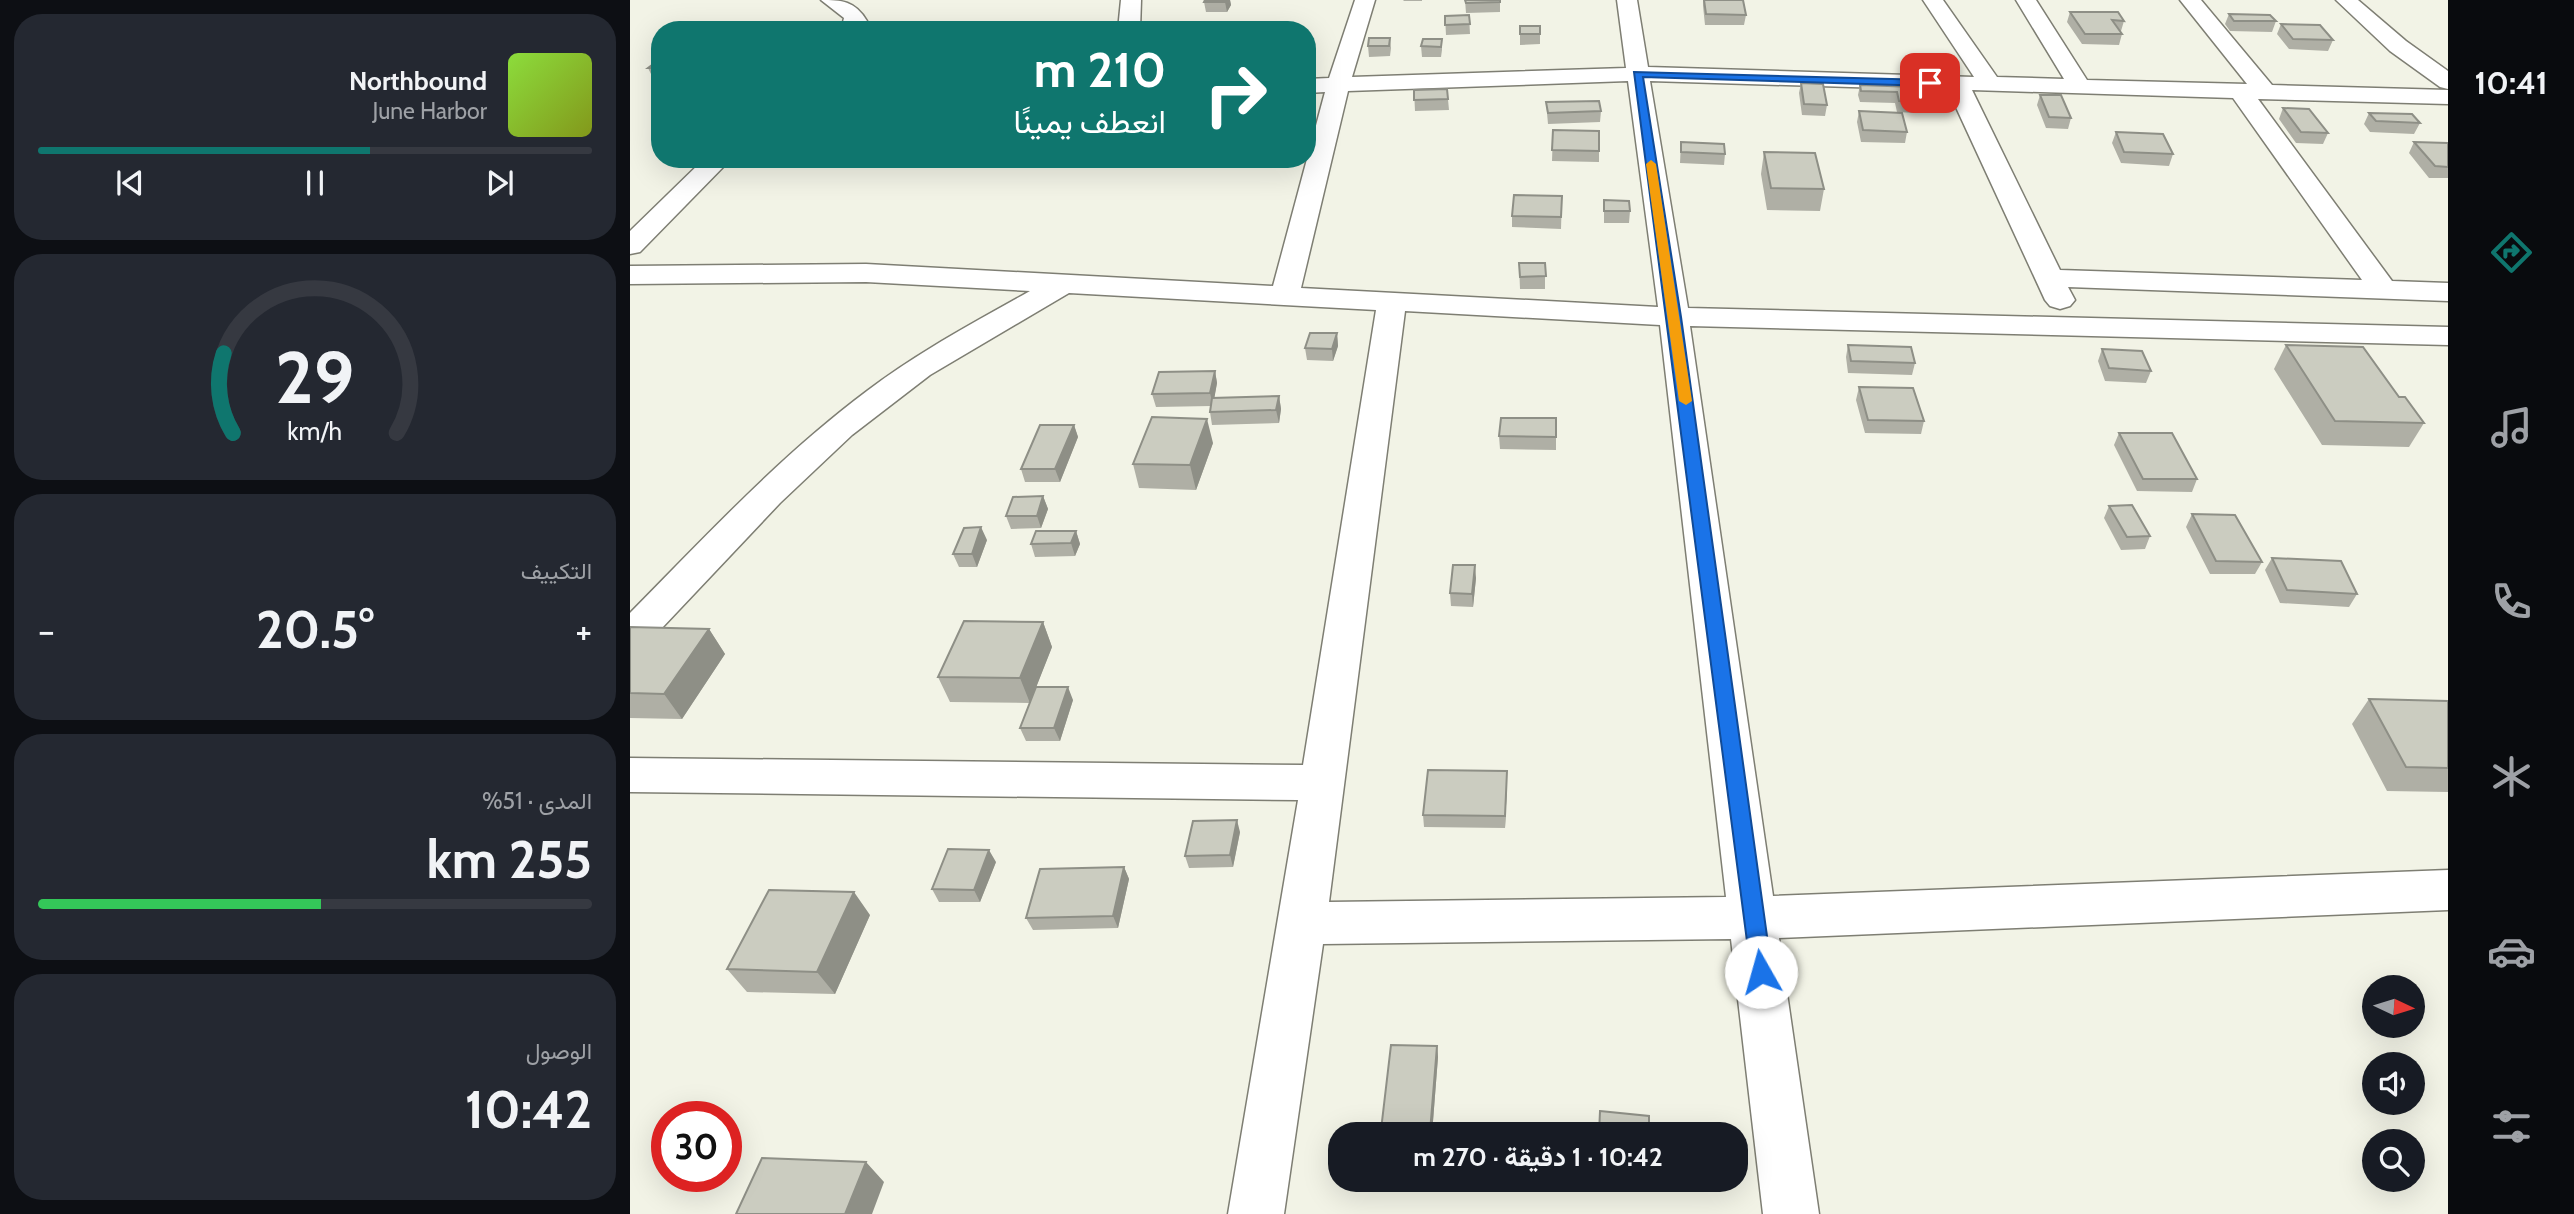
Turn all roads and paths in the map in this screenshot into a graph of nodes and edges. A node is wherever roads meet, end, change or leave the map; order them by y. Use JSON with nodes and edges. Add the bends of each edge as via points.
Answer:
{"nodes":[{"id":1,"x":831,"y":0,"type":"edge"},
{"id":2,"x":1130,"y":0,"type":"edge"},
{"id":3,"x":1365,"y":0,"type":"edge"},
{"id":4,"x":1627,"y":0,"type":"edge"},
{"id":5,"x":1933,"y":0,"type":"edge"},
{"id":6,"x":2026,"y":0,"type":"edge"},
{"id":7,"x":2190,"y":0,"type":"edge"},
{"id":8,"x":2346,"y":0,"type":"edge"},
{"id":9,"x":856,"y":21,"type":"edge"},
{"id":10,"x":1129,"y":21,"type":"edge"},
{"id":11,"x":1638,"y":74,"type":"junction"},
{"id":12,"x":2448,"y":82,"type":"edge"},
{"id":13,"x":1956,"y":84,"type":"junction"},
{"id":14,"x":1990,"y":84,"type":"junction"},
{"id":15,"x":1338,"y":85,"type":"junction"},
{"id":16,"x":1316,"y":86,"type":"edge"},
{"id":17,"x":2080,"y":87,"type":"junction"},
{"id":18,"x":2254,"y":92,"type":"junction"},
{"id":19,"x":2448,"y":97,"type":"edge"},
{"id":20,"x":710,"y":168,"type":"edge"},
{"id":21,"x":630,"y":247,"type":"edge"},
{"id":22,"x":630,"y":275,"type":"edge"},
{"id":23,"x":2049,"y":278,"type":"junction"},
{"id":24,"x":1067,"y":282,"type":"junction"},
{"id":25,"x":2384,"y":290,"type":"junction"},
{"id":26,"x":2448,"y":292,"type":"edge"},
{"id":27,"x":1285,"y":295,"type":"junction"},
{"id":28,"x":1392,"y":301,"type":"junction"},
{"id":29,"x":1674,"y":317,"type":"junction"},
{"id":30,"x":2074,"y":327,"type":"junction"},
{"id":31,"x":2448,"y":336,"type":"edge"},
{"id":32,"x":630,"y":638,"type":"edge"},
{"id":33,"x":630,"y":775,"type":"edge"},
{"id":34,"x":1322,"y":783,"type":"junction"},
{"id":35,"x":2448,"y":890,"type":"edge"},
{"id":36,"x":1755,"y":918,"type":"junction"},
{"id":37,"x":1302,"y":923,"type":"junction"},
{"id":38,"x":1256,"y":1214,"type":"edge"},
{"id":39,"x":1791,"y":1214,"type":"edge"}],
"edges":[{"from":1,"to":9,"type":"street"},
{"from":2,"to":10,"type":"street"},
{"from":3,"to":15,"type":"street"},
{"from":4,"to":11,"type":"street"},
{"from":5,"to":14,"type":"street"},
{"from":6,"to":17,"type":"street"},
{"from":7,"to":18,"type":"street"},
{"from":8,"to":12,"type":"street"},
{"from":11,"to":13,"type":"street"},
{"from":11,"to":15,"type":"street"},
{"from":11,"to":29,"type":"street"},
{"from":13,"to":14,"type":"street"},
{"from":13,"to":23,"type":"street"},
{"from":14,"to":17,"type":"street"},
{"from":15,"to":16,"type":"street"},
{"from":15,"to":27,"type":"street"},
{"from":17,"to":18,"type":"street"},
{"from":18,"to":19,"type":"street"},
{"from":18,"to":25,"type":"street"},
{"from":20,"to":21,"type":"street"},
{"from":22,"to":24,"type":"street","via":[[866,273]]},
{"from":23,"to":25,"type":"street"},
{"from":23,"to":30,"type":"street"},
{"from":24,"to":27,"type":"street"},
{"from":24,"to":32,"type":"street","via":[[919,369],[864,411],[773,490]]},
{"from":25,"to":26,"type":"street"},
{"from":27,"to":28,"type":"street"},
{"from":28,"to":29,"type":"street"},
{"from":28,"to":34,"type":"street"},
{"from":29,"to":30,"type":"street"},
{"from":29,"to":36,"type":"street"},
{"from":30,"to":31,"type":"street"},
{"from":33,"to":34,"type":"street"},
{"from":34,"to":37,"type":"street"},
{"from":35,"to":36,"type":"street"},
{"from":36,"to":37,"type":"street"},
{"from":36,"to":39,"type":"street"},
{"from":37,"to":38,"type":"street"}]}
